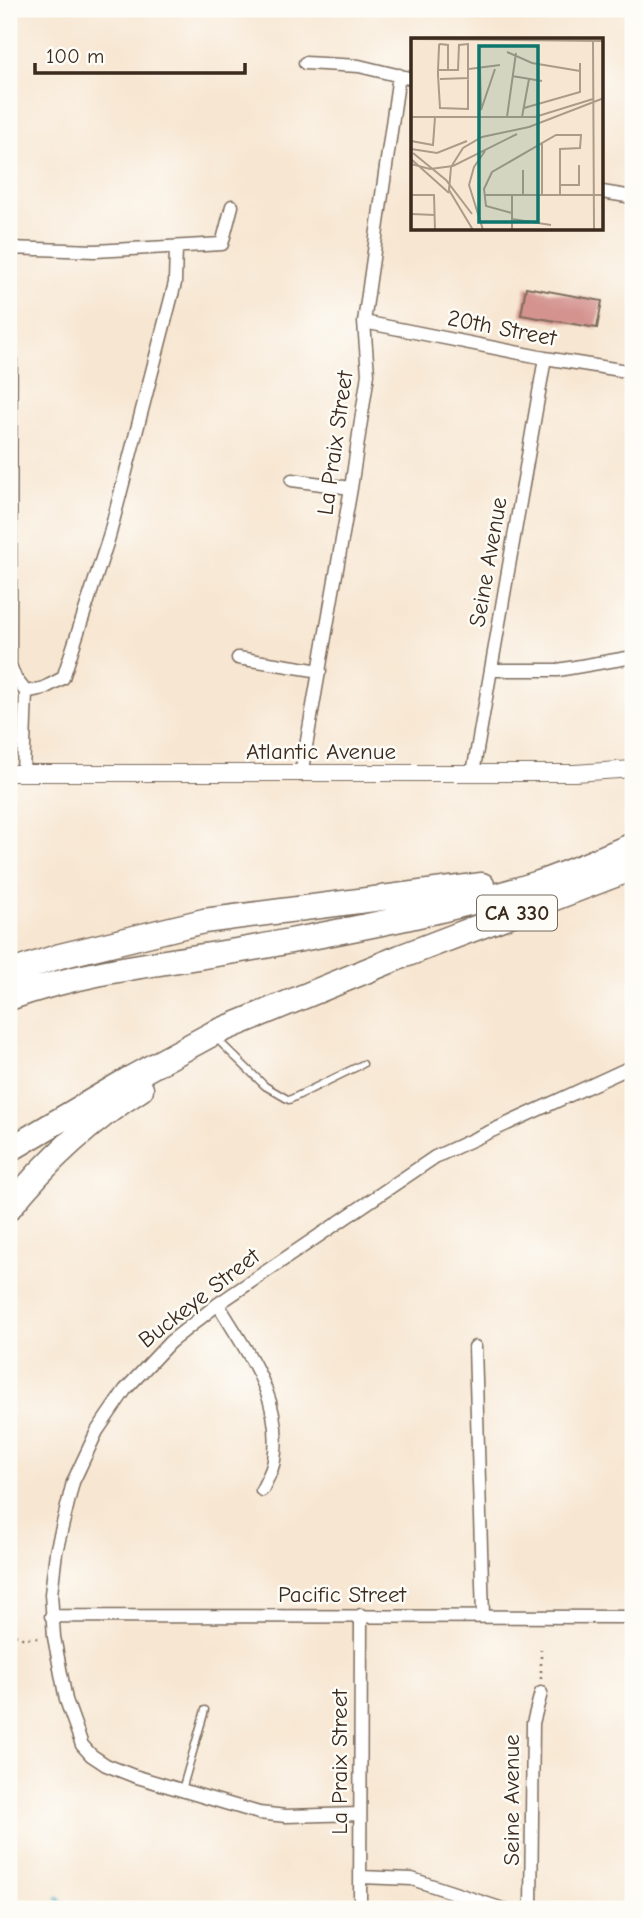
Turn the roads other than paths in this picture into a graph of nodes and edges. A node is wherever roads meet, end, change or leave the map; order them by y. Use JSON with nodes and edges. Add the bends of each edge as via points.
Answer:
{"nodes":[{"id":1,"x":305,"y":64,"type":"dead end"},
{"id":2,"x":399,"y":75,"type":"junction"},
{"id":3,"x":411,"y":78,"type":"edge"},
{"id":4,"x":604,"y":192,"type":"edge"},
{"id":5,"x":633,"y":197,"type":"edge"},
{"id":6,"x":232,"y":206,"type":"dead end"},
{"id":7,"x":176,"y":247,"type":"junction"},
{"id":8,"x":10,"y":248,"type":"edge"},
{"id":9,"x":364,"y":322,"type":"junction"},
{"id":10,"x":545,"y":358,"type":"junction"},
{"id":11,"x":633,"y":372,"type":"edge"},
{"id":12,"x":292,"y":480,"type":"dead end"},
{"id":13,"x":351,"y":488,"type":"junction"},
{"id":14,"x":238,"y":657,"type":"dead end"},
{"id":15,"x":633,"y":657,"type":"edge"},
{"id":16,"x":491,"y":670,"type":"junction"},
{"id":17,"x":320,"y":671,"type":"junction"},
{"id":18,"x":26,"y":692,"type":"junction"},
{"id":19,"x":633,"y":769,"type":"edge"},
{"id":20,"x":473,"y":772,"type":"junction"},
{"id":21,"x":16,"y":773,"type":"edge"},
{"id":22,"x":301,"y":775,"type":"junction"},
{"id":23,"x":633,"y":839,"type":"edge"},
{"id":24,"x":633,"y":845,"type":"edge"},
{"id":25,"x":633,"y":868,"type":"edge"},
{"id":26,"x":9,"y":974,"type":"edge"},
{"id":27,"x":9,"y":998,"type":"edge"},
{"id":28,"x":218,"y":1037,"type":"junction"},
{"id":29,"x":363,"y":1064,"type":"dead end"},
{"id":30,"x":633,"y":1066,"type":"edge"},
{"id":31,"x":9,"y":1150,"type":"edge"},
{"id":32,"x":9,"y":1208,"type":"edge"},
{"id":33,"x":218,"y":1304,"type":"junction"},
{"id":34,"x":475,"y":1347,"type":"dead end"},
{"id":35,"x":262,"y":1490,"type":"dead end"},
{"id":36,"x":361,"y":1615,"type":"junction"},
{"id":37,"x":51,"y":1616,"type":"junction"},
{"id":38,"x":483,"y":1616,"type":"junction"},
{"id":39,"x":633,"y":1617,"type":"edge"},
{"id":40,"x":541,"y":1693,"type":"road end"},
{"id":41,"x":205,"y":1710,"type":"dead end"},
{"id":42,"x":182,"y":1790,"type":"junction"},
{"id":43,"x":360,"y":1814,"type":"junction"},
{"id":44,"x":360,"y":1877,"type":"junction"},
{"id":45,"x":360,"y":1909,"type":"edge"},
{"id":46,"x":503,"y":1909,"type":"edge"},
{"id":47,"x":531,"y":1909,"type":"edge"}],
"edges":[{"from":1,"to":2,"type":"street","via":[[359,66]]},
{"from":2,"to":3,"type":"street"},
{"from":2,"to":9,"type":"street","name":"La Praix Street"},
{"from":4,"to":5,"type":"street"},
{"from":6,"to":7,"type":"street","via":[[222,244]]},
{"from":7,"to":8,"type":"street","via":[[94,251]]},
{"from":7,"to":18,"type":"street","via":[[175,283],[109,537],[63,678]]},
{"from":8,"to":18,"type":"street","via":[[10,665]]},
{"from":9,"to":10,"type":"street","name":"20th Street"},
{"from":9,"to":13,"type":"street","name":"La Praix Street","via":[[368,374]]},
{"from":10,"to":11,"type":"street","name":"20th Street"},
{"from":10,"to":16,"type":"street","name":"Seine Avenue"},
{"from":12,"to":13,"type":"street"},
{"from":13,"to":17,"type":"street","name":"La Praix Street"},
{"from":14,"to":17,"type":"street"},
{"from":15,"to":16,"type":"street","via":[[558,670]]},
{"from":16,"to":20,"type":"street","name":"Seine Avenue"},
{"from":17,"to":22,"type":"street","name":"La Praix Street"},
{"from":18,"to":21,"type":"street"},
{"from":19,"to":20,"type":"street","name":"Atlantic Avenue"},
{"from":20,"to":22,"type":"street","name":"Atlantic Avenue"},
{"from":21,"to":22,"type":"street","name":"Atlantic Avenue"},
{"from":23,"to":26,"type":"highway","via":[[539,873],[410,896],[204,921],[60,956]]},
{"from":24,"to":27,"type":"highway","via":[[541,882],[456,906],[103,973]]},
{"from":25,"to":28,"type":"highway","number":"CA 330","via":[[400,957]]},
{"from":28,"to":29,"type":"lane","via":[[265,1086],[289,1100]]},
{"from":28,"to":31,"type":"highway","via":[[131,1078]]},
{"from":28,"to":32,"type":"highway","via":[[90,1126],[47,1164]]},
{"from":30,"to":33,"type":"street","name":"Buckeye Street","via":[[435,1157]]},
{"from":33,"to":35,"type":"street","via":[[263,1379],[275,1415],[274,1463]]},
{"from":33,"to":37,"type":"street","name":"Buckeye Street","via":[[146,1366],[97,1431],[66,1506],[56,1552]]},
{"from":34,"to":38,"type":"street"},
{"from":36,"to":37,"type":"street","name":"Pacific Street"},
{"from":36,"to":38,"type":"street","name":"Pacific Street"},
{"from":36,"to":43,"type":"street","name":"La Praix Street"},
{"from":37,"to":42,"type":"street","name":"Buckeye Street","via":[[66,1700],[82,1745],[106,1765]]},
{"from":38,"to":39,"type":"street","name":"Pacific Street"},
{"from":40,"to":47,"type":"street","name":"Seine Avenue","via":[[533,1723]]},
{"from":41,"to":42,"type":"lane"},
{"from":42,"to":43,"type":"street","name":"Buckeye Street","via":[[259,1813]]},
{"from":43,"to":44,"type":"street","name":"La Praix Street"},
{"from":44,"to":45,"type":"street","name":"La Praix Street"},
{"from":44,"to":46,"type":"street","via":[[412,1879]]}]}
